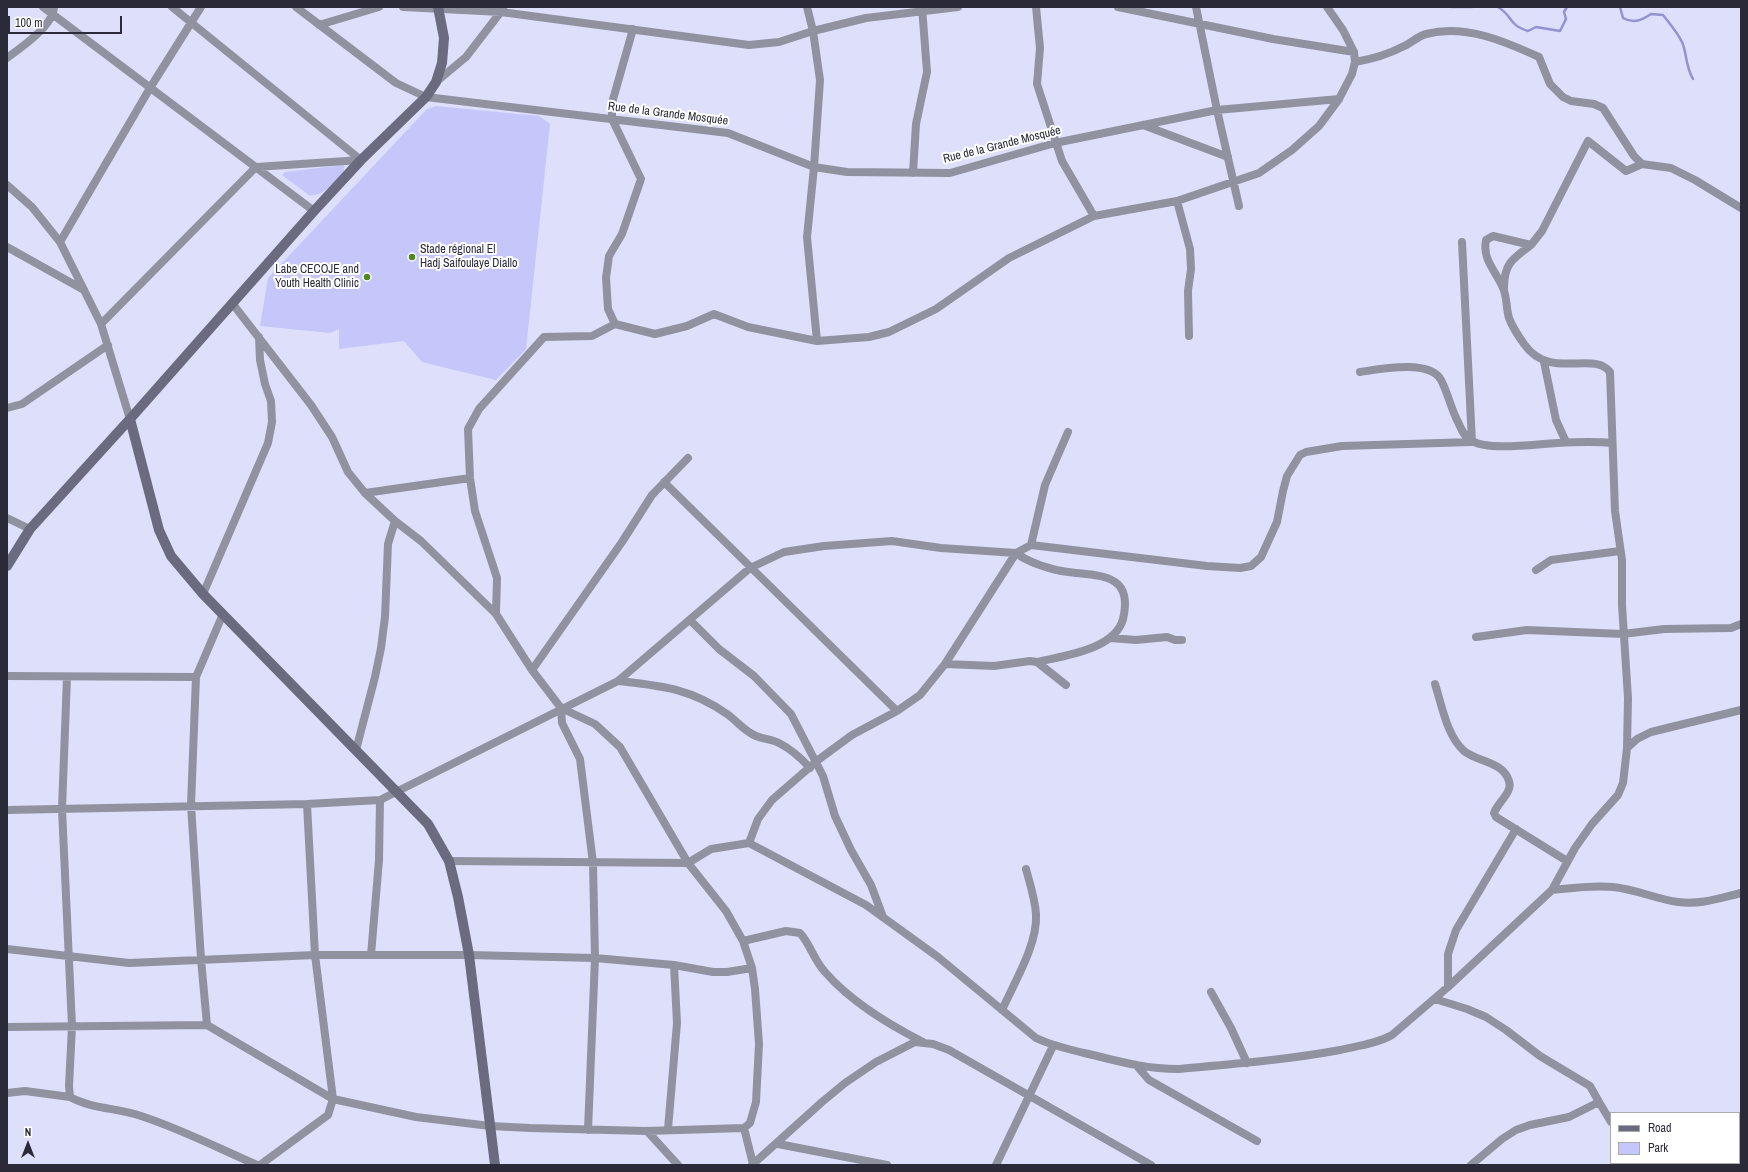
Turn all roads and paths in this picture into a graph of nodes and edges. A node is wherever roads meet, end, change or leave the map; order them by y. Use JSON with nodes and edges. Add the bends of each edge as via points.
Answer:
{"nodes":[{"id":1,"x":43,"y":7,"type":"edge"},
{"id":2,"x":172,"y":7,"type":"edge"},
{"id":3,"x":202,"y":7,"type":"edge"},
{"id":4,"x":296,"y":7,"type":"edge"},
{"id":5,"x":379,"y":7,"type":"edge"},
{"id":6,"x":403,"y":7,"type":"edge"},
{"id":7,"x":807,"y":7,"type":"edge"},
{"id":8,"x":958,"y":7,"type":"edge"},
{"id":9,"x":1036,"y":7,"type":"edge"},
{"id":10,"x":1118,"y":7,"type":"edge"},
{"id":11,"x":1196,"y":7,"type":"edge"},
{"id":12,"x":1327,"y":7,"type":"edge"},
{"id":13,"x":439,"y":8,"type":"edge"},
{"id":14,"x":922,"y":9,"type":"edge"},
{"id":15,"x":502,"y":10,"type":"edge"},
{"id":16,"x":54,"y":11,"type":"edge"},
{"id":17,"x":192,"y":22,"type":"junction"},
{"id":18,"x":1199,"y":23,"type":"junction"},
{"id":19,"x":319,"y":24,"type":"junction"},
{"id":20,"x":633,"y":29,"type":"junction"},
{"id":21,"x":813,"y":31,"type":"junction"},
{"id":22,"x":1354,"y":52,"type":"junction"},
{"id":23,"x":7,"y":58,"type":"edge"},
{"id":24,"x":1356,"y":62,"type":"junction"},
{"id":25,"x":436,"y":82,"type":"junction"},
{"id":26,"x":150,"y":88,"type":"junction"},
{"id":27,"x":426,"y":97,"type":"junction"},
{"id":28,"x":1340,"y":99,"type":"junction"},
{"id":29,"x":1217,"y":110,"type":"junction"},
{"id":30,"x":612,"y":119,"type":"junction"},
{"id":31,"x":1143,"y":125,"type":"junction"},
{"id":32,"x":1055,"y":143,"type":"junction"},
{"id":33,"x":1228,"y":156,"type":"junction"},
{"id":34,"x":361,"y":160,"type":"junction"},
{"id":35,"x":1642,"y":164,"type":"junction"},
{"id":36,"x":256,"y":167,"type":"junction"},
{"id":37,"x":814,"y":168,"type":"junction"},
{"id":38,"x":913,"y":173,"type":"junction"},
{"id":39,"x":1233,"y":181,"type":"junction"},
{"id":40,"x":7,"y":185,"type":"edge"},
{"id":41,"x":1176,"y":201,"type":"junction"},
{"id":42,"x":1239,"y":206,"type":"dead end"},
{"id":43,"x":1741,"y":208,"type":"edge"},
{"id":44,"x":314,"y":211,"type":"junction"},
{"id":45,"x":1094,"y":216,"type":"junction"},
{"id":46,"x":60,"y":242,"type":"junction"},
{"id":47,"x":1462,"y":242,"type":"dead end"},
{"id":48,"x":1531,"y":245,"type":"junction"},
{"id":49,"x":7,"y":247,"type":"edge"},
{"id":50,"x":1504,"y":289,"type":"junction"},
{"id":51,"x":84,"y":290,"type":"junction"},
{"id":52,"x":232,"y":303,"type":"junction"},
{"id":53,"x":101,"y":324,"type":"junction"},
{"id":54,"x":615,"y":324,"type":"junction"},
{"id":55,"x":1189,"y":336,"type":"dead end"},
{"id":56,"x":259,"y":337,"type":"junction"},
{"id":57,"x":817,"y":341,"type":"junction"},
{"id":58,"x":108,"y":345,"type":"junction"},
{"id":59,"x":1544,"y":362,"type":"junction"},
{"id":60,"x":1360,"y":372,"type":"dead end"},
{"id":61,"x":7,"y":408,"type":"edge"},
{"id":62,"x":130,"y":419,"type":"junction"},
{"id":63,"x":1068,"y":432,"type":"dead end"},
{"id":64,"x":1472,"y":442,"type":"junction"},
{"id":65,"x":1566,"y":442,"type":"junction"},
{"id":66,"x":1611,"y":442,"type":"junction"},
{"id":67,"x":688,"y":458,"type":"dead end"},
{"id":68,"x":470,"y":478,"type":"junction"},
{"id":69,"x":664,"y":482,"type":"junction"},
{"id":70,"x":365,"y":494,"type":"junction"},
{"id":71,"x":7,"y":518,"type":"edge"},
{"id":72,"x":395,"y":521,"type":"junction"},
{"id":73,"x":30,"y":529,"type":"junction"},
{"id":74,"x":1031,"y":545,"type":"junction"},
{"id":75,"x":1620,"y":551,"type":"junction"},
{"id":76,"x":1016,"y":553,"type":"junction"},
{"id":77,"x":7,"y":566,"type":"edge"},
{"id":78,"x":750,"y":568,"type":"junction"},
{"id":79,"x":1536,"y":570,"type":"dead end"},
{"id":80,"x":203,"y":594,"type":"junction"},
{"id":81,"x":223,"y":614,"type":"junction"},
{"id":82,"x":496,"y":614,"type":"junction"},
{"id":83,"x":690,"y":620,"type":"junction"},
{"id":84,"x":1741,"y":624,"type":"edge"},
{"id":85,"x":1731,"y":628,"type":"junction"},
{"id":86,"x":1741,"y":628,"type":"edge"},
{"id":87,"x":1624,"y":634,"type":"junction"},
{"id":88,"x":1476,"y":637,"type":"dead end"},
{"id":89,"x":1110,"y":638,"type":"junction"},
{"id":90,"x":1182,"y":640,"type":"dead end"},
{"id":91,"x":1037,"y":662,"type":"junction"},
{"id":92,"x":945,"y":664,"type":"junction"},
{"id":93,"x":532,"y":670,"type":"junction"},
{"id":94,"x":7,"y":676,"type":"edge"},
{"id":95,"x":67,"y":677,"type":"junction"},
{"id":96,"x":196,"y":677,"type":"junction"},
{"id":97,"x":618,"y":681,"type":"junction"},
{"id":98,"x":1435,"y":684,"type":"dead end"},
{"id":99,"x":1066,"y":685,"type":"dead end"},
{"id":100,"x":562,"y":708,"type":"junction"},
{"id":101,"x":1741,"y":710,"type":"edge"},
{"id":102,"x":897,"y":711,"type":"junction"},
{"id":103,"x":1627,"y":748,"type":"junction"},
{"id":104,"x":356,"y":750,"type":"junction"},
{"id":105,"x":813,"y":765,"type":"junction"},
{"id":106,"x":397,"y":792,"type":"junction"},
{"id":107,"x":380,"y":800,"type":"junction"},
{"id":108,"x":306,"y":804,"type":"junction"},
{"id":109,"x":191,"y":805,"type":"junction"},
{"id":110,"x":62,"y":809,"type":"junction"},
{"id":111,"x":7,"y":810,"type":"edge"},
{"id":112,"x":1516,"y":829,"type":"junction"},
{"id":113,"x":749,"y":844,"type":"junction"},
{"id":114,"x":449,"y":861,"type":"junction"},
{"id":115,"x":1567,"y":861,"type":"junction"},
{"id":116,"x":593,"y":863,"type":"junction"},
{"id":117,"x":688,"y":863,"type":"junction"},
{"id":118,"x":1026,"y":869,"type":"dead end"},
{"id":119,"x":1552,"y":890,"type":"junction"},
{"id":120,"x":1741,"y":893,"type":"edge"},
{"id":121,"x":883,"y":917,"type":"junction"},
{"id":122,"x":743,"y":941,"type":"junction"},
{"id":123,"x":7,"y":949,"type":"edge"},
{"id":124,"x":315,"y":955,"type":"junction"},
{"id":125,"x":371,"y":955,"type":"junction"},
{"id":126,"x":469,"y":955,"type":"junction"},
{"id":127,"x":70,"y":957,"type":"junction"},
{"id":128,"x":201,"y":958,"type":"junction"},
{"id":129,"x":595,"y":958,"type":"junction"},
{"id":130,"x":674,"y":965,"type":"junction"},
{"id":131,"x":752,"y":968,"type":"junction"},
{"id":132,"x":1448,"y":987,"type":"junction"},
{"id":133,"x":1211,"y":992,"type":"dead end"},
{"id":134,"x":1434,"y":999,"type":"junction"},
{"id":135,"x":1002,"y":1010,"type":"junction"},
{"id":136,"x":207,"y":1024,"type":"junction"},
{"id":137,"x":72,"y":1026,"type":"junction"},
{"id":138,"x":7,"y":1027,"type":"edge"},
{"id":139,"x":924,"y":1042,"type":"junction"},
{"id":140,"x":1053,"y":1046,"type":"junction"},
{"id":141,"x":1247,"y":1063,"type":"junction"},
{"id":142,"x":1136,"y":1065,"type":"junction"},
{"id":143,"x":7,"y":1093,"type":"edge"},
{"id":144,"x":1030,"y":1096,"type":"junction"},
{"id":145,"x":70,"y":1097,"type":"junction"},
{"id":146,"x":333,"y":1099,"type":"junction"},
{"id":147,"x":1599,"y":1102,"type":"junction"},
{"id":148,"x":1610,"y":1120,"type":"edge"},
{"id":149,"x":490,"y":1126,"type":"junction"},
{"id":150,"x":744,"y":1128,"type":"junction"},
{"id":151,"x":668,"y":1129,"type":"junction"},
{"id":152,"x":588,"y":1130,"type":"junction"},
{"id":153,"x":647,"y":1131,"type":"junction"},
{"id":154,"x":1257,"y":1140,"type":"dead end"},
{"id":155,"x":778,"y":1144,"type":"junction"},
{"id":156,"x":753,"y":1164,"type":"edge"},
{"id":157,"x":257,"y":1165,"type":"edge"},
{"id":158,"x":260,"y":1165,"type":"edge"},
{"id":159,"x":495,"y":1165,"type":"edge"},
{"id":160,"x":678,"y":1165,"type":"edge"},
{"id":161,"x":887,"y":1165,"type":"edge"},
{"id":162,"x":996,"y":1165,"type":"edge"},
{"id":163,"x":1151,"y":1165,"type":"edge"},
{"id":164,"x":1471,"y":1165,"type":"edge"}],
"edges":[{"from":1,"to":16,"type":"street"},
{"from":2,"to":17,"type":"street"},
{"from":3,"to":17,"type":"street"},
{"from":4,"to":19,"type":"street","name":"Rue de la Grande Mosquée"},
{"from":5,"to":19,"type":"street"},
{"from":6,"to":13,"type":"street"},
{"from":7,"to":21,"type":"street"},
{"from":8,"to":14,"type":"street"},
{"from":9,"to":32,"type":"street","via":[[1040,48],[1037,84]]},
{"from":10,"to":18,"type":"street"},
{"from":11,"to":18,"type":"street"},
{"from":12,"to":22,"type":"street"},
{"from":13,"to":15,"type":"street"},
{"from":13,"to":25,"type":"street","via":[[444,38],[442,63]]},
{"from":14,"to":21,"type":"street","via":[[866,18]]},
{"from":14,"to":38,"type":"street","via":[[927,72],[916,124]]},
{"from":15,"to":20,"type":"street"},
{"from":15,"to":25,"type":"street","via":[[466,58]]},
{"from":16,"to":23,"type":"street","via":[[28,43]]},
{"from":16,"to":26,"type":"street"},
{"from":17,"to":26,"type":"street"},
{"from":17,"to":34,"type":"street"},
{"from":18,"to":22,"type":"street","via":[[1273,39]]},
{"from":18,"to":29,"type":"street"},
{"from":19,"to":27,"type":"street","name":"Rue de la Grande Mosquée","via":[[396,83]]},
{"from":20,"to":21,"type":"street","via":[[749,45],[779,42]]},
{"from":20,"to":30,"type":"street","via":[[612,103]]},
{"from":21,"to":37,"type":"street","via":[[820,80]]},
{"from":22,"to":24,"type":"street"},
{"from":24,"to":28,"type":"street"},
{"from":24,"to":35,"type":"street","via":[[1378,58],[1425,34],[1449,31],[1474,32],[1505,43],[1539,57],[1550,84],[1563,97],[1602,108]]},
{"from":25,"to":27,"type":"street"},
{"from":26,"to":36,"type":"street"},
{"from":26,"to":46,"type":"street"},
{"from":27,"to":30,"type":"street","name":"Rue de la Grande Mosquée"},
{"from":27,"to":34,"type":"street"},
{"from":28,"to":29,"type":"street","name":"Rue de la Grande Mosquée"},
{"from":28,"to":39,"type":"street","via":[[1319,126],[1292,150],[1259,173]]},
{"from":29,"to":31,"type":"street","name":"Rue de la Grande Mosquée"},
{"from":29,"to":33,"type":"street"},
{"from":30,"to":37,"type":"street","name":"Rue de la Grande Mosquée","via":[[728,133]]},
{"from":30,"to":54,"type":"street","via":[[641,179],[622,234],[609,256],[606,278],[608,309]]},
{"from":31,"to":32,"type":"street","name":"Rue de la Grande Mosquée"},
{"from":31,"to":33,"type":"street"},
{"from":32,"to":38,"type":"street","name":"Rue de la Grande Mosquée","via":[[950,173]]},
{"from":32,"to":45,"type":"street","via":[[1062,161]]},
{"from":33,"to":39,"type":"street"},
{"from":34,"to":36,"type":"street"},
{"from":34,"to":44,"type":"street"},
{"from":35,"to":43,"type":"street","via":[[1671,168]]},
{"from":35,"to":48,"type":"street","via":[[1626,171],[1588,141],[1542,232]]},
{"from":36,"to":44,"type":"street"},
{"from":36,"to":53,"type":"street"},
{"from":37,"to":38,"type":"street","name":"Rue de la Grande Mosquée","via":[[847,172]]},
{"from":37,"to":57,"type":"street","via":[[806,237]]},
{"from":39,"to":41,"type":"street"},
{"from":39,"to":42,"type":"street"},
{"from":40,"to":46,"type":"street","via":[[32,207]]},
{"from":41,"to":45,"type":"street"},
{"from":41,"to":55,"type":"street","via":[[1190,249]]},
{"from":44,"to":52,"type":"street"},
{"from":45,"to":57,"type":"street","via":[[1009,258],[936,309],[889,332],[869,337]]},
{"from":46,"to":51,"type":"street"},
{"from":47,"to":64,"type":"street"},
{"from":48,"to":50,"type":"street","via":[[1508,264],[1504,274]]},
{"from":48,"to":50,"type":"street","via":[[1500,236],[1486,240],[1489,266]]},
{"from":49,"to":51,"type":"street"},
{"from":50,"to":59,"type":"street","via":[[1509,318],[1525,346]]},
{"from":51,"to":53,"type":"street"},
{"from":52,"to":56,"type":"street"},
{"from":52,"to":62,"type":"street"},
{"from":53,"to":58,"type":"street"},
{"from":54,"to":57,"type":"street","via":[[655,334],[687,326],[714,314],[748,327]]},
{"from":54,"to":68,"type":"street","via":[[592,336],[544,337],[479,409],[471,423],[468,430]]},
{"from":56,"to":70,"type":"street","via":[[332,436],[348,472]]},
{"from":56,"to":80,"type":"street","via":[[260,360],[271,401],[272,422],[268,443]]},
{"from":58,"to":61,"type":"street","via":[[22,404]]},
{"from":58,"to":62,"type":"street"},
{"from":59,"to":65,"type":"street","via":[[1556,420]]},
{"from":59,"to":66,"type":"street","via":[[1594,364],[1607,368],[1610,372]]},
{"from":60,"to":64,"type":"street","via":[[1381,368],[1423,368],[1433,371],[1441,379],[1451,408],[1463,432]]},
{"from":62,"to":73,"type":"street"},
{"from":62,"to":80,"type":"street","via":[[160,530],[171,556]]},
{"from":63,"to":74,"type":"street","via":[[1045,485]]},
{"from":64,"to":65,"type":"street","via":[[1503,446]]},
{"from":64,"to":74,"type":"street","via":[[1342,446],[1300,455],[1287,476],[1277,522],[1260,557],[1251,566],[1207,566]]},
{"from":65,"to":66,"type":"street"},
{"from":66,"to":75,"type":"street","via":[[1614,511]]},
{"from":67,"to":69,"type":"street"},
{"from":68,"to":70,"type":"street"},
{"from":68,"to":82,"type":"street","via":[[475,511],[497,578]]},
{"from":69,"to":78,"type":"street"},
{"from":69,"to":93,"type":"street","via":[[652,495]]},
{"from":70,"to":72,"type":"street"},
{"from":71,"to":73,"type":"street"},
{"from":72,"to":82,"type":"street","via":[[421,541]]},
{"from":72,"to":104,"type":"street","via":[[388,544],[381,648]]},
{"from":73,"to":77,"type":"street"},
{"from":74,"to":76,"type":"street"},
{"from":75,"to":79,"type":"street","via":[[1550,560]]},
{"from":75,"to":87,"type":"street"},
{"from":76,"to":78,"type":"street","via":[[892,542],[824,546],[784,552]]},
{"from":76,"to":89,"type":"street","via":[[1023,559],[1066,572],[1102,575],[1119,586],[1125,596],[1123,620]]},
{"from":76,"to":92,"type":"street"},
{"from":78,"to":83,"type":"street"},
{"from":78,"to":102,"type":"street"},
{"from":80,"to":81,"type":"street"},
{"from":81,"to":96,"type":"street"},
{"from":81,"to":104,"type":"street"},
{"from":82,"to":93,"type":"street"},
{"from":83,"to":97,"type":"street"},
{"from":83,"to":105,"type":"street","via":[[719,649],[778,698],[797,724]]},
{"from":84,"to":85,"type":"street"},
{"from":85,"to":86,"type":"street"},
{"from":85,"to":87,"type":"street"},
{"from":87,"to":88,"type":"street","via":[[1527,630]]},
{"from":87,"to":103,"type":"street","via":[[1628,685]]},
{"from":89,"to":90,"type":"street","via":[[1136,640],[1167,637]]},
{"from":89,"to":91,"type":"street","via":[[1089,650]]},
{"from":91,"to":92,"type":"street","via":[[994,666]]},
{"from":91,"to":99,"type":"street"},
{"from":92,"to":102,"type":"street","via":[[920,695]]},
{"from":93,"to":100,"type":"street"},
{"from":94,"to":95,"type":"street"},
{"from":95,"to":96,"type":"street"},
{"from":95,"to":110,"type":"street"},
{"from":96,"to":109,"type":"street"},
{"from":97,"to":100,"type":"street"},
{"from":97,"to":105,"type":"street","via":[[672,687],[700,698],[756,736],[779,743]]},
{"from":98,"to":112,"type":"street","via":[[1454,740],[1465,752],[1501,769],[1509,781],[1508,791],[1494,812],[1496,817]]},
{"from":100,"to":106,"type":"street"},
{"from":100,"to":116,"type":"street","via":[[562,723],[580,759]]},
{"from":100,"to":117,"type":"street","via":[[595,724],[620,747]]},
{"from":101,"to":103,"type":"street","via":[[1651,732]]},
{"from":102,"to":105,"type":"street","via":[[852,735]]},
{"from":103,"to":115,"type":"street","via":[[1623,783],[1618,795],[1592,824]]},
{"from":104,"to":106,"type":"street"},
{"from":105,"to":113,"type":"street","via":[[772,800],[758,819]]},
{"from":105,"to":121,"type":"street","via":[[827,786],[835,816],[871,885]]},
{"from":106,"to":107,"type":"street"},
{"from":106,"to":114,"type":"street","via":[[428,824]]},
{"from":107,"to":108,"type":"street"},
{"from":107,"to":125,"type":"street","via":[[379,860]]},
{"from":108,"to":109,"type":"street"},
{"from":108,"to":124,"type":"street"},
{"from":109,"to":110,"type":"street"},
{"from":109,"to":128,"type":"street"},
{"from":110,"to":111,"type":"street"},
{"from":110,"to":127,"type":"street"},
{"from":112,"to":115,"type":"street"},
{"from":112,"to":132,"type":"street","via":[[1456,930],[1448,954]]},
{"from":113,"to":117,"type":"street","via":[[711,849]]},
{"from":113,"to":121,"type":"street","via":[[866,905]]},
{"from":114,"to":116,"type":"street"},
{"from":114,"to":126,"type":"street"},
{"from":115,"to":119,"type":"street"},
{"from":116,"to":117,"type":"street"},
{"from":116,"to":129,"type":"street"},
{"from":117,"to":122,"type":"street","via":[[726,911]]},
{"from":118,"to":135,"type":"street","via":[[1036,923],[1030,946]]},
{"from":119,"to":120,"type":"street","via":[[1589,886],[1614,887],[1678,902],[1710,902]]},
{"from":119,"to":132,"type":"street"},
{"from":121,"to":135,"type":"street","via":[[938,957]]},
{"from":122,"to":131,"type":"street"},
{"from":122,"to":139,"type":"street","via":[[786,931],[800,933],[826,973],[850,995],[890,1024]]},
{"from":123,"to":127,"type":"street"},
{"from":124,"to":125,"type":"street"},
{"from":124,"to":128,"type":"street"},
{"from":124,"to":146,"type":"street"},
{"from":125,"to":126,"type":"street"},
{"from":126,"to":129,"type":"street"},
{"from":126,"to":149,"type":"street"},
{"from":127,"to":128,"type":"street","via":[[129,963]]},
{"from":127,"to":137,"type":"street"},
{"from":128,"to":136,"type":"street"},
{"from":129,"to":130,"type":"street"},
{"from":129,"to":152,"type":"street"},
{"from":130,"to":131,"type":"street","via":[[713,972]]},
{"from":130,"to":151,"type":"street","via":[[677,1023]]},
{"from":131,"to":150,"type":"street","via":[[759,1044],[756,1102],[750,1123]]},
{"from":132,"to":134,"type":"street"},
{"from":133,"to":141,"type":"street"},
{"from":134,"to":141,"type":"street","via":[[1384,1040],[1296,1059]]},
{"from":134,"to":147,"type":"street","via":[[1467,1009],[1493,1022],[1540,1056],[1590,1086]]},
{"from":135,"to":140,"type":"street","via":[[1036,1038]]},
{"from":136,"to":137,"type":"street"},
{"from":136,"to":146,"type":"street"},
{"from":137,"to":138,"type":"street"},
{"from":137,"to":145,"type":"street"},
{"from":139,"to":144,"type":"street","via":[[949,1050]]},
{"from":139,"to":155,"type":"street","via":[[908,1045],[845,1083]]},
{"from":140,"to":142,"type":"street"},
{"from":140,"to":144,"type":"street"},
{"from":141,"to":142,"type":"street","via":[[1178,1069]]},
{"from":142,"to":154,"type":"street","via":[[1150,1080]]},
{"from":143,"to":145,"type":"street","via":[[25,1091]]},
{"from":144,"to":162,"type":"street"},
{"from":144,"to":163,"type":"street"},
{"from":145,"to":157,"type":"street","via":[[80,1102],[131,1112],[166,1124]]},
{"from":146,"to":149,"type":"street","via":[[416,1117]]},
{"from":146,"to":158,"type":"street","via":[[328,1115]]},
{"from":147,"to":148,"type":"street"},
{"from":147,"to":164,"type":"street","via":[[1569,1117],[1516,1130]]},
{"from":149,"to":152,"type":"street"},
{"from":149,"to":159,"type":"street"},
{"from":150,"to":151,"type":"street"},
{"from":150,"to":156,"type":"street"},
{"from":151,"to":153,"type":"street"},
{"from":152,"to":153,"type":"street"},
{"from":153,"to":160,"type":"street"},
{"from":155,"to":156,"type":"street"},
{"from":155,"to":161,"type":"street"}]}
